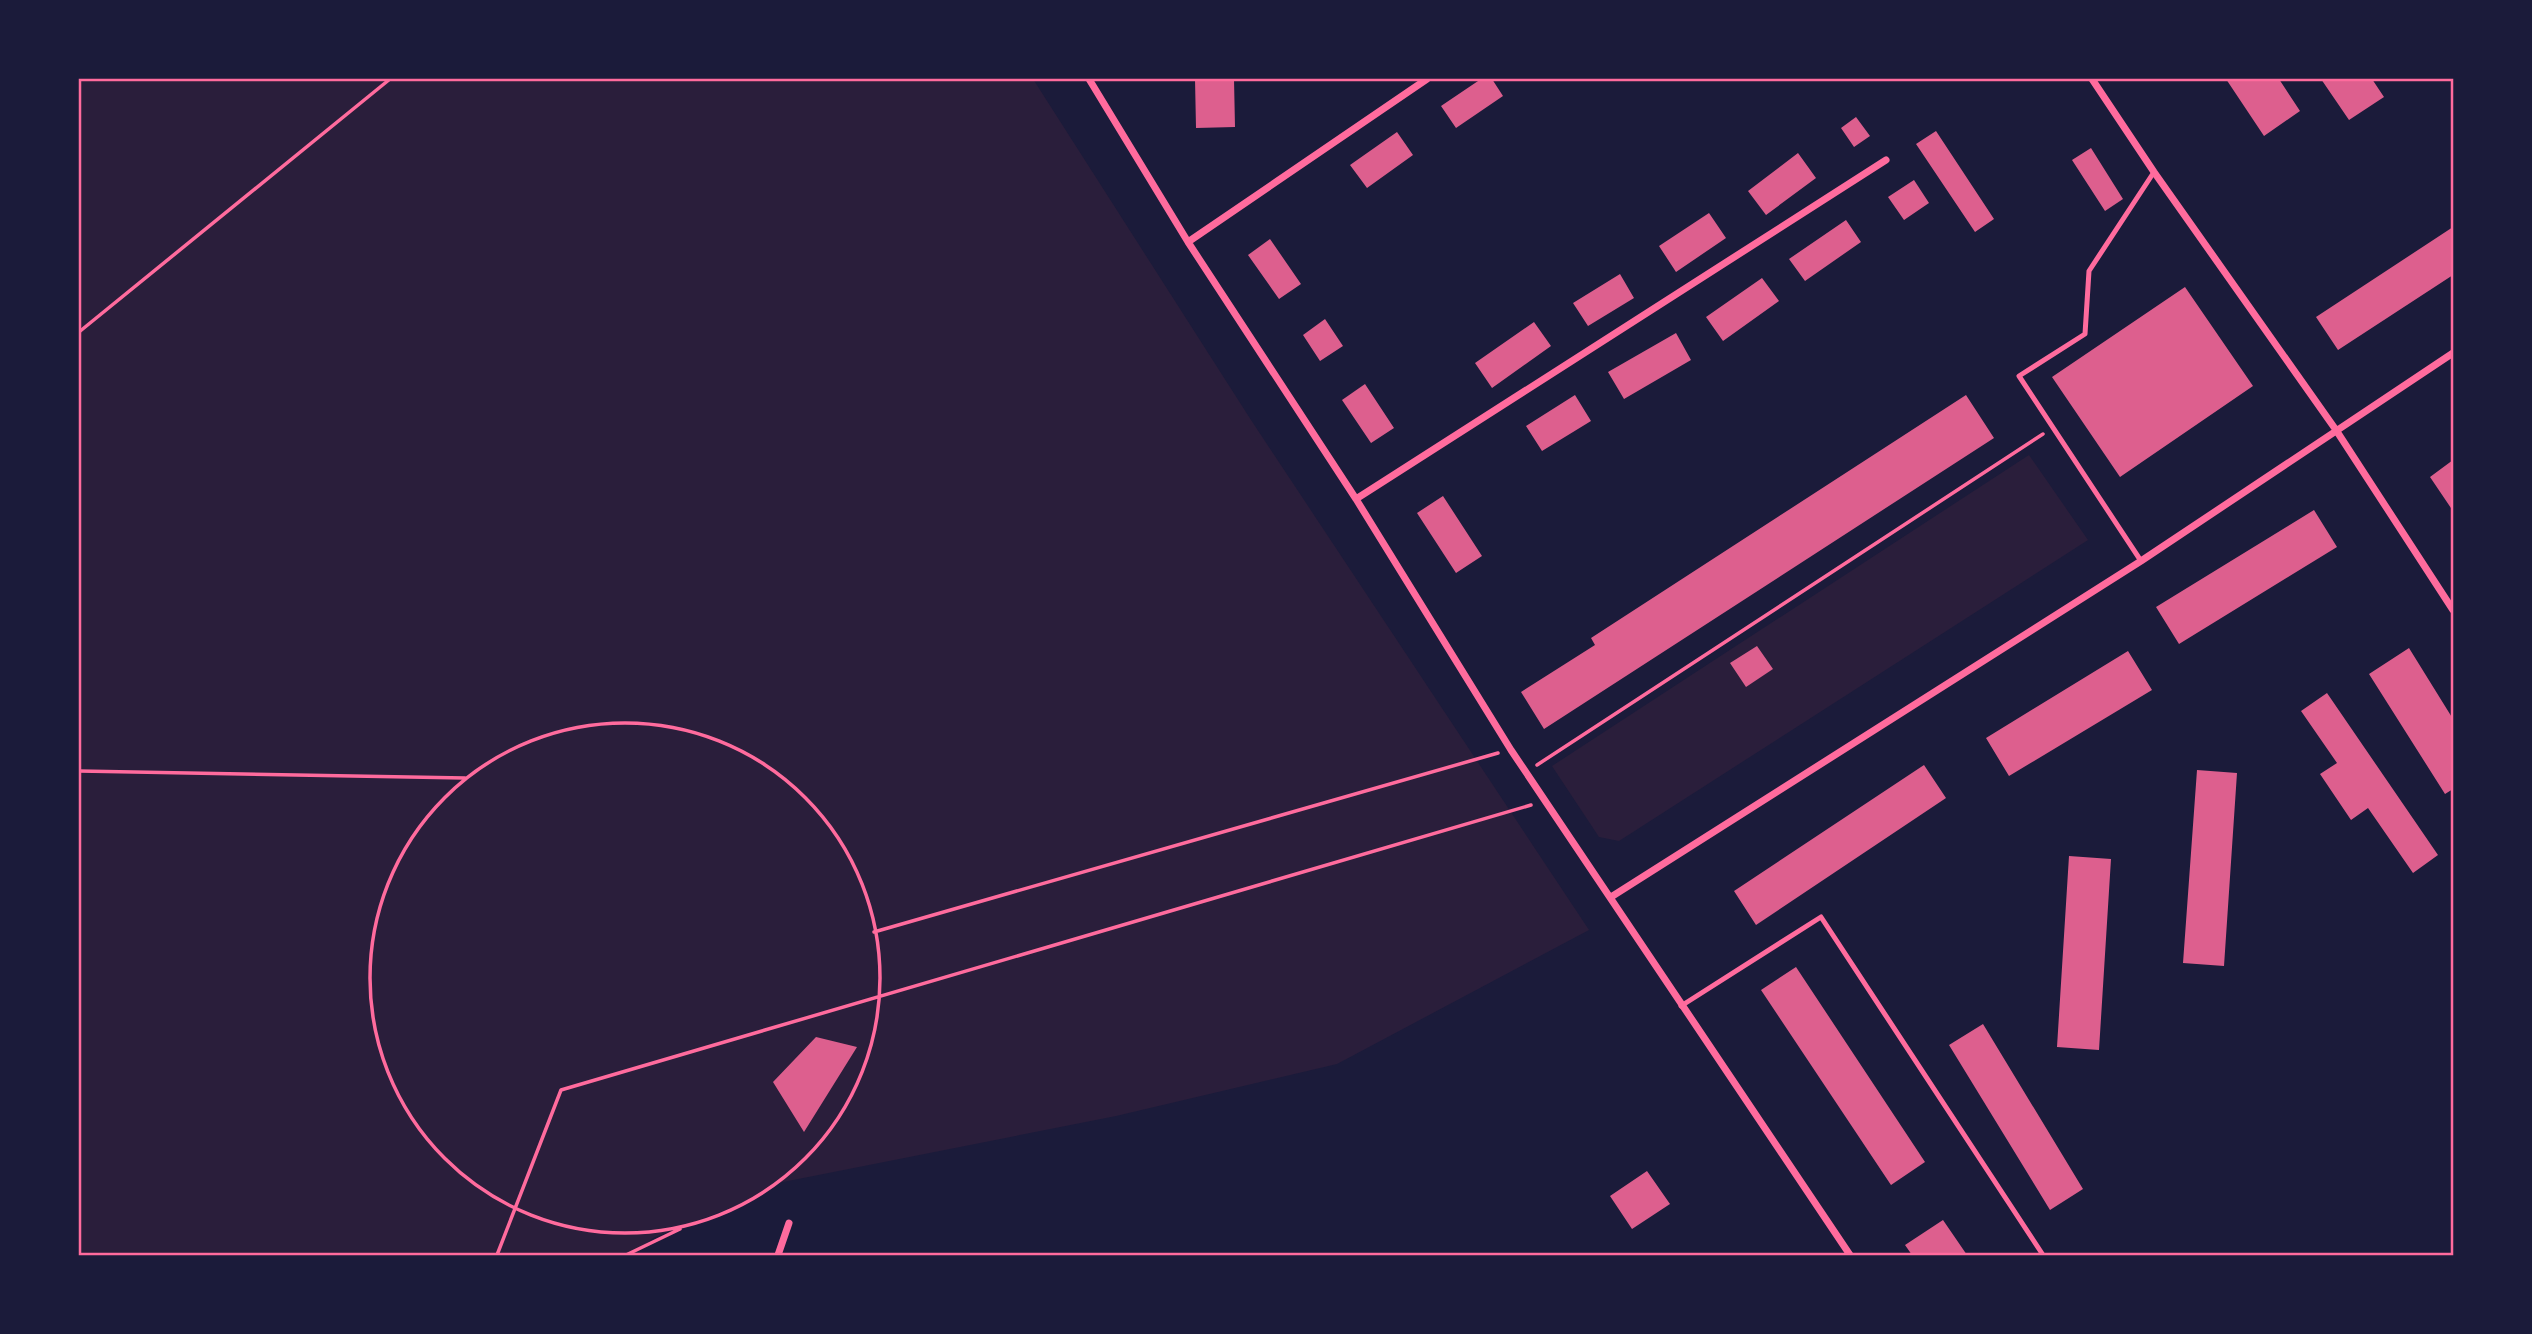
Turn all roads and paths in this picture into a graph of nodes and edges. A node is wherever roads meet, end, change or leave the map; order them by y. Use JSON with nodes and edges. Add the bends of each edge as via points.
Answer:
{"nodes":[{"id":1,"x":390,"y":79,"type":"edge"},
{"id":2,"x":1088,"y":79,"type":"edge"},
{"id":3,"x":1427,"y":79,"type":"edge"},
{"id":4,"x":2092,"y":79,"type":"edge"},
{"id":5,"x":1886,"y":160,"type":"dead end"},
{"id":6,"x":2154,"y":172,"type":"junction"},
{"id":7,"x":1188,"y":242,"type":"junction"},
{"id":8,"x":79,"y":332,"type":"edge"},
{"id":9,"x":2453,"y":353,"type":"edge"},
{"id":10,"x":2053,"y":427,"type":"junction"},
{"id":11,"x":2336,"y":430,"type":"junction"},
{"id":12,"x":1356,"y":499,"type":"junction"},
{"id":13,"x":2141,"y":561,"type":"junction"},
{"id":14,"x":2453,"y":610,"type":"edge"},
{"id":15,"x":1511,"y":750,"type":"junction"},
{"id":16,"x":79,"y":771,"type":"edge"},
{"id":17,"x":1527,"y":772,"type":"junction"},
{"id":18,"x":467,"y":778,"type":"junction"},
{"id":19,"x":1546,"y":801,"type":"junction"},
{"id":20,"x":1611,"y":897,"type":"junction"},
{"id":21,"x":874,"y":932,"type":"junction"},
{"id":22,"x":879,"y":995,"type":"junction"},
{"id":23,"x":1681,"y":1006,"type":"junction"},
{"id":24,"x":516,"y":1208,"type":"junction"},
{"id":25,"x":789,"y":1223,"type":"dead end"},
{"id":26,"x":685,"y":1227,"type":"junction"},
{"id":27,"x":498,"y":1255,"type":"edge"},
{"id":28,"x":626,"y":1255,"type":"edge"},
{"id":29,"x":778,"y":1255,"type":"edge"},
{"id":30,"x":1850,"y":1255,"type":"edge"},
{"id":31,"x":2043,"y":1255,"type":"edge"}],
"edges":[{"from":1,"to":8,"type":"path"},
{"from":2,"to":7,"type":"street"},
{"from":3,"to":7,"type":"street"},
{"from":4,"to":6,"type":"street"},
{"from":5,"to":12,"type":"street"},
{"from":6,"to":10,"type":"lane","via":[[2089,271],[2085,334],[2019,376]]},
{"from":6,"to":11,"type":"street"},
{"from":7,"to":12,"type":"street"},
{"from":9,"to":11,"type":"street"},
{"from":10,"to":13,"type":"lane"},
{"from":10,"to":17,"type":"path"},
{"from":11,"to":13,"type":"street"},
{"from":11,"to":14,"type":"street"},
{"from":12,"to":15,"type":"street"},
{"from":13,"to":20,"type":"street"},
{"from":15,"to":17,"type":"street"},
{"from":15,"to":21,"type":"path"},
{"from":16,"to":18,"type":"path"},
{"from":17,"to":19,"type":"street"},
{"from":18,"to":21,"type":"path","via":[[499,756],[570,729],[646,724],[721,742],[755,759],[814,808],[856,873]]},
{"from":18,"to":24,"type":"path","via":[[415,833],[381,902],[370,978],[373,1016],[395,1090],[415,1122],[467,1179]]},
{"from":19,"to":20,"type":"street"},
{"from":19,"to":22,"type":"path"},
{"from":20,"to":23,"type":"street"},
{"from":21,"to":22,"type":"path"},
{"from":22,"to":24,"type":"path","via":[[561,1090]]},
{"from":22,"to":26,"type":"path","via":[[866,1060],[852,1095],[824,1138],[754,1199]]},
{"from":23,"to":30,"type":"street"},
{"from":23,"to":31,"type":"lane","via":[[1821,917]]},
{"from":24,"to":26,"type":"path","via":[[571,1228],[609,1233]]},
{"from":24,"to":27,"type":"path"},
{"from":25,"to":29,"type":"street"},
{"from":26,"to":28,"type":"path"}]}
